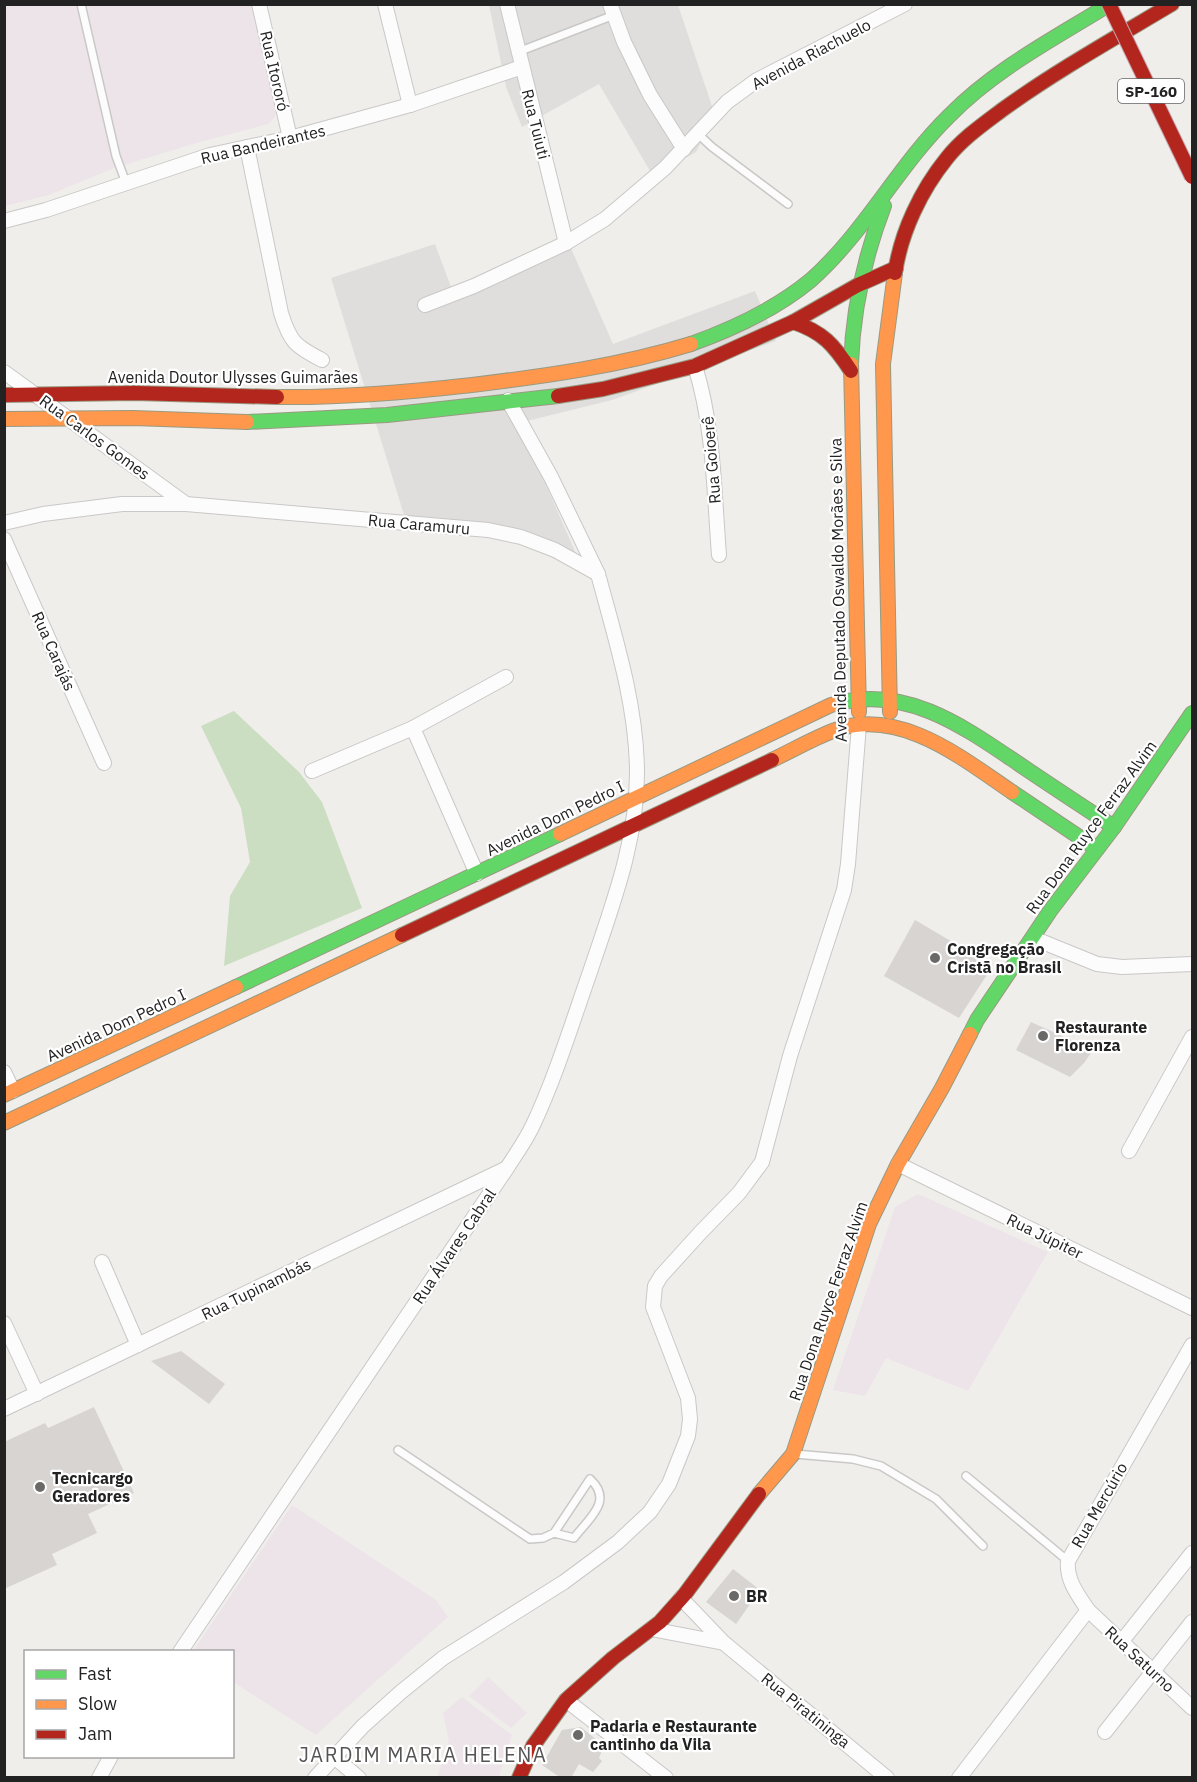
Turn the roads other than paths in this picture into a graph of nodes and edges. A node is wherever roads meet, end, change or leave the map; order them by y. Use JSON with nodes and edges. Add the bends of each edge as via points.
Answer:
{"nodes":[{"id":1,"x":81,"y":4,"type":"edge"},
{"id":2,"x":260,"y":4,"type":"edge"},
{"id":3,"x":385,"y":4,"type":"edge"},
{"id":4,"x":507,"y":4,"type":"edge"},
{"id":5,"x":905,"y":4,"type":"edge"},
{"id":6,"x":1110,"y":4,"type":"edge"},
{"id":7,"x":1172,"y":4,"type":"edge"},
{"id":8,"x":612,"y":10,"type":"edge"},
{"id":9,"x":518,"y":52,"type":"junction"},
{"id":10,"x":522,"y":67,"type":"junction"},
{"id":11,"x":410,"y":105,"type":"junction"},
{"id":12,"x":697,"y":133,"type":"junction"},
{"id":13,"x":290,"y":138,"type":"junction"},
{"id":14,"x":247,"y":147,"type":"junction"},
{"id":15,"x":684,"y":149,"type":"junction"},
{"id":16,"x":1192,"y":177,"type":"edge"},
{"id":17,"x":897,"y":179,"type":"junction"},
{"id":18,"x":126,"y":183,"type":"junction"},
{"id":19,"x":788,"y":204,"type":"dead end"},
{"id":20,"x":4,"y":221,"type":"edge"},
{"id":21,"x":566,"y":243,"type":"junction"},
{"id":22,"x":896,"y":268,"type":"junction"},
{"id":23,"x":858,"y":285,"type":"junction"},
{"id":24,"x":425,"y":305,"type":"dead end"},
{"id":25,"x":793,"y":322,"type":"junction"},
{"id":26,"x":322,"y":360,"type":"dead end"},
{"id":27,"x":695,"y":366,"type":"junction"},
{"id":28,"x":851,"y":371,"type":"junction"},
{"id":29,"x":4,"y":372,"type":"edge"},
{"id":30,"x":4,"y":395,"type":"edge"},
{"id":31,"x":38,"y":395,"type":"junction"},
{"id":32,"x":508,"y":400,"type":"junction"},
{"id":33,"x":70,"y":418,"type":"junction"},
{"id":34,"x":4,"y":419,"type":"edge"},
{"id":35,"x":186,"y":504,"type":"junction"},
{"id":36,"x":4,"y":523,"type":"edge"},
{"id":37,"x":4,"y":539,"type":"edge"},
{"id":38,"x":719,"y":555,"type":"dead end"},
{"id":39,"x":598,"y":573,"type":"junction"},
{"id":40,"x":506,"y":677,"type":"dead end"},
{"id":41,"x":859,"y":698,"type":"junction"},
{"id":42,"x":890,"y":700,"type":"junction"},
{"id":43,"x":1192,"y":713,"type":"edge"},
{"id":44,"x":859,"y":725,"type":"junction"},
{"id":45,"x":891,"y":726,"type":"junction"},
{"id":46,"x":413,"y":728,"type":"junction"},
{"id":47,"x":104,"y":762,"type":"dead end"},
{"id":48,"x":312,"y":771,"type":"dead end"},
{"id":49,"x":637,"y":798,"type":"junction"},
{"id":50,"x":633,"y":827,"type":"junction"},
{"id":51,"x":1114,"y":827,"type":"junction"},
{"id":52,"x":1097,"y":849,"type":"junction"},
{"id":53,"x":477,"y":874,"type":"junction"},
{"id":54,"x":1033,"y":938,"type":"junction"},
{"id":55,"x":1192,"y":964,"type":"edge"},
{"id":56,"x":143,"y":1030,"type":"junction"},
{"id":57,"x":1192,"y":1036,"type":"edge"},
{"id":58,"x":154,"y":1053,"type":"junction"},
{"id":59,"x":4,"y":1072,"type":"edge"},
{"id":60,"x":9,"y":1093,"type":"edge"},
{"id":61,"x":4,"y":1123,"type":"edge"},
{"id":62,"x":1129,"y":1151,"type":"dead end"},
{"id":63,"x":898,"y":1164,"type":"junction"},
{"id":64,"x":507,"y":1168,"type":"junction"},
{"id":65,"x":102,"y":1262,"type":"dead end"},
{"id":66,"x":1192,"y":1307,"type":"edge"},
{"id":67,"x":4,"y":1323,"type":"edge"},
{"id":68,"x":1192,"y":1344,"type":"edge"},
{"id":69,"x":138,"y":1345,"type":"junction"},
{"id":70,"x":37,"y":1394,"type":"junction"},
{"id":71,"x":4,"y":1409,"type":"edge"},
{"id":72,"x":398,"y":1450,"type":"dead end"},
{"id":73,"x":793,"y":1454,"type":"junction"},
{"id":74,"x":966,"y":1476,"type":"dead end"},
{"id":75,"x":554,"y":1533,"type":"junction"},
{"id":76,"x":983,"y":1546,"type":"dead end"},
{"id":77,"x":1192,"y":1553,"type":"edge"},
{"id":78,"x":1068,"y":1561,"type":"junction"},
{"id":79,"x":681,"y":1598,"type":"junction"},
{"id":80,"x":1088,"y":1610,"type":"junction"},
{"id":81,"x":1192,"y":1622,"type":"edge"},
{"id":82,"x":651,"y":1629,"type":"junction"},
{"id":83,"x":1122,"y":1641,"type":"junction"},
{"id":84,"x":724,"y":1643,"type":"junction"},
{"id":85,"x":181,"y":1650,"type":"edge"},
{"id":86,"x":1153,"y":1671,"type":"junction"},
{"id":87,"x":566,"y":1700,"type":"junction"},
{"id":88,"x":1192,"y":1708,"type":"edge"},
{"id":89,"x":1105,"y":1732,"type":"dead end"},
{"id":90,"x":333,"y":1756,"type":"junction"},
{"id":91,"x":110,"y":1758,"type":"edge"},
{"id":92,"x":99,"y":1778,"type":"edge"},
{"id":93,"x":315,"y":1778,"type":"edge"},
{"id":94,"x":358,"y":1778,"type":"edge"},
{"id":95,"x":519,"y":1778,"type":"edge"},
{"id":96,"x":666,"y":1778,"type":"edge"},
{"id":97,"x":887,"y":1778,"type":"edge"},
{"id":98,"x":959,"y":1778,"type":"edge"}],
"edges":[{"from":1,"to":18,"type":"lane","via":[[116,156]]},
{"from":2,"to":13,"type":"street","name":"Rua Itororó"},
{"from":3,"to":11,"type":"street"},
{"from":4,"to":9,"type":"street","name":"Rua Tuiuti"},
{"from":5,"to":12,"type":"street","name":"Avenida Riachuelo","via":[[757,80],[727,102]]},
{"from":6,"to":16,"type":"main road","number":"SP-160","bridge":true},
{"from":6,"to":17,"type":"main road","name":"Avenida Doutor Ulysses Guimarães","via":[[984,85],[929,136]]},
{"from":7,"to":22,"type":"main road","via":[[1037,85],[971,133],[946,157],[923,192],[907,227]]},
{"from":8,"to":9,"type":"lane"},
{"from":8,"to":15,"type":"street","via":[[650,95]]},
{"from":9,"to":10,"type":"street","name":"Rua Tuiuti"},
{"from":10,"to":11,"type":"street","name":"Rua Bandeirantes"},
{"from":10,"to":21,"type":"street","name":"Rua Tuiuti"},
{"from":11,"to":13,"type":"street","name":"Rua Bandeirantes"},
{"from":12,"to":15,"type":"street","name":"Avenida Riachuelo"},
{"from":12,"to":19,"type":"lane"},
{"from":13,"to":14,"type":"street","name":"Rua Bandeirantes"},
{"from":14,"to":18,"type":"street","name":"Rua Bandeirantes"},
{"from":14,"to":26,"type":"street","via":[[287,333],[299,348]]},
{"from":15,"to":21,"type":"street","name":"Avenida Riachuelo","via":[[605,219]]},
{"from":17,"to":23,"type":"main road","name":"Avenida Doutor Ulysses Guimarães","via":[[872,233]]},
{"from":17,"to":31,"type":"main road","name":"Avenida Doutor Ulysses Guimarães","via":[[813,278],[790,296],[689,345],[634,361],[547,376],[331,397]]},
{"from":18,"to":20,"type":"street","name":"Rua Bandeirantes"},
{"from":21,"to":24,"type":"street","name":"Avenida Riachuelo"},
{"from":22,"to":23,"type":"main road"},
{"from":22,"to":42,"type":"main road","via":[[882,364]]},
{"from":23,"to":25,"type":"main road"},
{"from":23,"to":28,"type":"main road","name":"Avenida Deputado Oswaldo Morães e Silva","via":[[851,332]]},
{"from":25,"to":27,"type":"main road"},
{"from":25,"to":28,"type":"main road","via":[[820,332]]},
{"from":27,"to":32,"type":"main road","via":[[603,389]]},
{"from":27,"to":38,"type":"street","name":"Rua Goioerê","via":[[708,422]]},
{"from":28,"to":41,"type":"main road","name":"Avenida Deputado Oswaldo Morães e Silva"},
{"from":29,"to":31,"type":"street","name":"Rua Carlos Gomes"},
{"from":30,"to":31,"type":"main road","name":"Avenida Doutor Ulysses Guimarães"},
{"from":31,"to":33,"type":"street","name":"Rua Carlos Gomes"},
{"from":32,"to":33,"type":"main road","via":[[387,415],[254,422]]},
{"from":32,"to":39,"type":"street"},
{"from":33,"to":34,"type":"main road"},
{"from":33,"to":35,"type":"street","name":"Rua Carlos Gomes"},
{"from":35,"to":36,"type":"street","name":"Rua Caramuru","via":[[122,504]]},
{"from":35,"to":39,"type":"street","name":"Rua Caramuru","via":[[488,530],[532,541]]},
{"from":37,"to":47,"type":"street","name":"Rua Carajás"},
{"from":39,"to":49,"type":"street","via":[[630,707]]},
{"from":40,"to":46,"type":"street"},
{"from":41,"to":42,"type":"main road","name":"Avenida Dom Pedro I"},
{"from":41,"to":44,"type":"main road","name":"Avenida Deputado Oswaldo Morães e Silva"},
{"from":41,"to":49,"type":"main road","name":"Avenida Dom Pedro I","via":[[831,705]]},
{"from":42,"to":45,"type":"main road"},
{"from":42,"to":51,"type":"main road","name":"Avenida Dom Pedro I","via":[[923,708],[959,724]]},
{"from":43,"to":51,"type":"main road","name":"Rua Dona Ruyce Ferraz Alvim"},
{"from":44,"to":45,"type":"main road"},
{"from":44,"to":50,"type":"main road","via":[[836,730]]},
{"from":44,"to":90,"type":"street","name":"Avenida Deputado Oswaldo Morães e Silva","via":[[844,890],[790,1056],[762,1162],[655,1286],[653,1307],[688,1398],[690,1419],[688,1436],[669,1484],[650,1512],[618,1542],[564,1582],[443,1658],[400,1692]]},
{"from":45,"to":52,"type":"main road","via":[[941,744]]},
{"from":46,"to":48,"type":"street"},
{"from":46,"to":53,"type":"street"},
{"from":49,"to":50,"type":"street","name":"Rua Álvares Cabral"},
{"from":49,"to":53,"type":"main road","name":"Avenida Dom Pedro I"},
{"from":50,"to":58,"type":"main road"},
{"from":50,"to":64,"type":"street","name":"Rua Álvares Cabral","via":[[620,881],[555,1073],[532,1127]]},
{"from":51,"to":52,"type":"main road","name":"Rua Dona Ruyce Ferraz Alvim"},
{"from":52,"to":54,"type":"main road","name":"Rua Dona Ruyce Ferraz Alvim"},
{"from":53,"to":56,"type":"main road","name":"Avenida Dom Pedro I"},
{"from":54,"to":55,"type":"street","via":[[1097,964]]},
{"from":54,"to":63,"type":"main road","name":"Rua Dona Ruyce Ferraz Alvim","via":[[977,1020]]},
{"from":56,"to":58,"type":"main road"},
{"from":56,"to":60,"type":"main road","name":"Avenida Dom Pedro I"},
{"from":57,"to":62,"type":"street"},
{"from":58,"to":61,"type":"main road"},
{"from":59,"to":60,"type":"street"},
{"from":63,"to":66,"type":"street","name":"Rua Júpiter"},
{"from":63,"to":73,"type":"main road","name":"Rua Dona Ruyce Ferraz Alvim","via":[[869,1224]]},
{"from":64,"to":69,"type":"street","name":"Rua Tupinambás"},
{"from":64,"to":85,"type":"street","name":"Rua Álvares Cabral"},
{"from":65,"to":69,"type":"street"},
{"from":67,"to":70,"type":"street"},
{"from":68,"to":78,"type":"street","name":"Rua Mercúrio"},
{"from":69,"to":70,"type":"street","name":"Rua Tupinambás"},
{"from":70,"to":71,"type":"street","name":"Rua Tupinambás"},
{"from":72,"to":75,"type":"lane","via":[[530,1539]]},
{"from":73,"to":76,"type":"lane","via":[[853,1459],[881,1466],[936,1499]]},
{"from":73,"to":79,"type":"main road","name":"Rua Dona Ruyce Ferraz Alvim"},
{"from":74,"to":78,"type":"lane"},
{"from":75,"to":75,"type":"lane","via":[[572,1506],[590,1479],[598,1486],[601,1502],[574,1538]]},
{"from":77,"to":83,"type":"street"},
{"from":78,"to":80,"type":"street","name":"Rua Mercúrio","via":[[1069,1578]]},
{"from":79,"to":82,"type":"main road","name":"Rua Dona Ruyce Ferraz Alvim"},
{"from":79,"to":84,"type":"street","name":"Rua Piratininga"},
{"from":80,"to":83,"type":"street","name":"Rua Saturno"},
{"from":80,"to":98,"type":"street"},
{"from":81,"to":86,"type":"street"},
{"from":82,"to":84,"type":"street","name":"Rua Piratininga"},
{"from":82,"to":87,"type":"main road","name":"Rua Dona Ruyce Ferraz Alvim"},
{"from":83,"to":86,"type":"street","name":"Rua Saturno"},
{"from":84,"to":97,"type":"street","name":"Rua Piratininga"},
{"from":86,"to":88,"type":"street","name":"Rua Saturno"},
{"from":86,"to":89,"type":"street"},
{"from":87,"to":95,"type":"main road","name":"Rua Dona Ruyce Ferraz Alvim","via":[[532,1746]]},
{"from":87,"to":96,"type":"street"},
{"from":90,"to":93,"type":"street","name":"Avenida Deputado Oswaldo Morães e Silva"},
{"from":90,"to":94,"type":"street"},
{"from":91,"to":92,"type":"street"}]}
